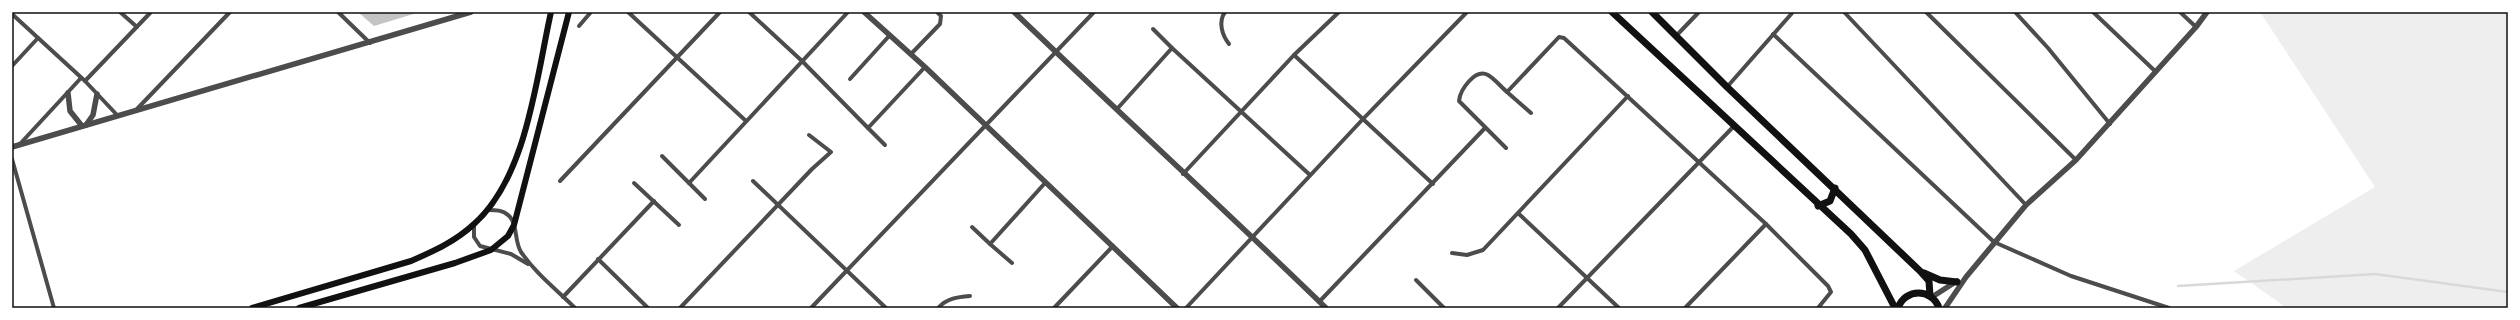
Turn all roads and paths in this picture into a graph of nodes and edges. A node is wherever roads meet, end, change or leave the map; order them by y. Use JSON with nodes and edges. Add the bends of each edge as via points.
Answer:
{"nodes":[{"id":1,"x":120,"y":12,"type":"edge"},
{"id":2,"x":151,"y":12,"type":"edge"},
{"id":3,"x":230,"y":12,"type":"edge"},
{"id":4,"x":338,"y":12,"type":"edge"},
{"id":5,"x":471,"y":12,"type":"edge"},
{"id":6,"x":551,"y":12,"type":"edge"},
{"id":7,"x":568,"y":12,"type":"edge"},
{"id":8,"x":591,"y":12,"type":"edge"},
{"id":9,"x":628,"y":12,"type":"edge"},
{"id":10,"x":720,"y":12,"type":"edge"},
{"id":11,"x":749,"y":12,"type":"edge"},
{"id":12,"x":848,"y":12,"type":"edge"},
{"id":13,"x":864,"y":12,"type":"edge"},
{"id":14,"x":937,"y":12,"type":"edge"},
{"id":15,"x":1014,"y":12,"type":"edge"},
{"id":16,"x":1094,"y":12,"type":"edge"},
{"id":17,"x":1225,"y":12,"type":"edge"},
{"id":18,"x":1339,"y":12,"type":"edge"},
{"id":19,"x":1468,"y":12,"type":"edge"},
{"id":20,"x":1612,"y":12,"type":"edge"},
{"id":21,"x":1652,"y":12,"type":"edge"},
{"id":22,"x":1698,"y":12,"type":"edge"},
{"id":23,"x":1793,"y":12,"type":"edge"},
{"id":24,"x":1844,"y":12,"type":"edge"},
{"id":25,"x":1926,"y":12,"type":"edge"},
{"id":26,"x":2014,"y":12,"type":"edge"},
{"id":27,"x":2093,"y":12,"type":"edge"},
{"id":28,"x":2180,"y":12,"type":"edge"},
{"id":29,"x":2207,"y":12,"type":"edge"},
{"id":30,"x":12,"y":14,"type":"edge"},
{"id":31,"x":579,"y":26,"type":"dead end"},
{"id":32,"x":2196,"y":27,"type":"junction"},
{"id":33,"x":136,"y":28,"type":"junction"},
{"id":34,"x":1153,"y":28,"type":"dead end"},
{"id":35,"x":1773,"y":34,"type":"junction"},
{"id":36,"x":890,"y":35,"type":"junction"},
{"id":37,"x":1676,"y":36,"type":"junction"},
{"id":38,"x":38,"y":38,"type":"junction"},
{"id":39,"x":370,"y":43,"type":"junction"},
{"id":40,"x":1229,"y":44,"type":"dead end"},
{"id":41,"x":1172,"y":48,"type":"junction"},
{"id":42,"x":1056,"y":53,"type":"junction"},
{"id":43,"x":910,"y":54,"type":"junction"},
{"id":44,"x":1294,"y":55,"type":"junction"},
{"id":45,"x":675,"y":57,"type":"junction"},
{"id":46,"x":802,"y":61,"type":"junction"},
{"id":47,"x":12,"y":66,"type":"edge"},
{"id":48,"x":925,"y":68,"type":"junction"},
{"id":49,"x":2156,"y":72,"type":"junction"},
{"id":50,"x":81,"y":78,"type":"junction"},
{"id":51,"x":850,"y":78,"type":"dead end"},
{"id":52,"x":85,"y":81,"type":"junction"},
{"id":53,"x":1726,"y":87,"type":"junction"},
{"id":54,"x":1507,"y":92,"type":"junction"},
{"id":55,"x":68,"y":93,"type":"junction"},
{"id":56,"x":97,"y":94,"type":"junction"},
{"id":57,"x":1628,"y":96,"type":"junction"},
{"id":58,"x":137,"y":109,"type":"junction"},
{"id":59,"x":1117,"y":109,"type":"junction"},
{"id":60,"x":1240,"y":113,"type":"junction"},
{"id":61,"x":1531,"y":113,"type":"dead end"},
{"id":62,"x":118,"y":116,"type":"junction"},
{"id":63,"x":1363,"y":119,"type":"junction"},
{"id":64,"x":746,"y":121,"type":"junction"},
{"id":65,"x":2110,"y":124,"type":"junction"},
{"id":66,"x":1735,"y":125,"type":"junction"},
{"id":67,"x":84,"y":126,"type":"junction"},
{"id":68,"x":986,"y":126,"type":"junction"},
{"id":69,"x":868,"y":128,"type":"junction"},
{"id":70,"x":1485,"y":128,"type":"junction"},
{"id":71,"x":810,"y":135,"type":"dead end"},
{"id":72,"x":18,"y":145,"type":"junction"},
{"id":73,"x":885,"y":145,"type":"dead end"},
{"id":74,"x":12,"y":147,"type":"edge"},
{"id":75,"x":1506,"y":148,"type":"dead end"},
{"id":76,"x":662,"y":156,"type":"dead end"},
{"id":77,"x":12,"y":159,"type":"edge"},
{"id":78,"x":2076,"y":160,"type":"junction"},
{"id":79,"x":1698,"y":161,"type":"junction"},
{"id":80,"x":1183,"y":174,"type":"junction"},
{"id":81,"x":1310,"y":175,"type":"junction"},
{"id":82,"x":560,"y":181,"type":"dead end"},
{"id":83,"x":752,"y":181,"type":"dead end"},
{"id":84,"x":634,"y":183,"type":"dead end"},
{"id":85,"x":689,"y":183,"type":"junction"},
{"id":86,"x":1045,"y":183,"type":"junction"},
{"id":87,"x":1433,"y":184,"type":"junction"},
{"id":88,"x":1835,"y":188,"type":"junction"},
{"id":89,"x":705,"y":199,"type":"dead end"},
{"id":90,"x":654,"y":201,"type":"junction"},
{"id":91,"x":2026,"y":205,"type":"junction"},
{"id":92,"x":778,"y":206,"type":"junction"},
{"id":93,"x":1818,"y":206,"type":"junction"},
{"id":94,"x":488,"y":210,"type":"junction"},
{"id":95,"x":1519,"y":214,"type":"junction"},
{"id":96,"x":474,"y":224,"type":"junction"},
{"id":97,"x":1766,"y":224,"type":"junction"},
{"id":98,"x":514,"y":225,"type":"junction"},
{"id":99,"x":679,"y":225,"type":"dead end"},
{"id":100,"x":972,"y":227,"type":"dead end"},
{"id":101,"x":1253,"y":237,"type":"junction"},
{"id":102,"x":1994,"y":242,"type":"junction"},
{"id":103,"x":990,"y":244,"type":"junction"},
{"id":104,"x":1113,"y":246,"type":"junction"},
{"id":105,"x":492,"y":250,"type":"junction"},
{"id":106,"x":1452,"y":253,"type":"dead end"},
{"id":107,"x":598,"y":259,"type":"junction"},
{"id":108,"x":1012,"y":263,"type":"dead end"},
{"id":109,"x":530,"y":265,"type":"junction"},
{"id":110,"x":1920,"y":270,"type":"junction"},
{"id":111,"x":846,"y":272,"type":"junction"},
{"id":112,"x":1966,"y":276,"type":"junction"},
{"id":113,"x":1587,"y":278,"type":"junction"},
{"id":114,"x":1416,"y":280,"type":"dead end"},
{"id":115,"x":1957,"y":282,"type":"junction"},
{"id":116,"x":970,"y":296,"type":"dead end"},
{"id":117,"x":563,"y":297,"type":"junction"},
{"id":118,"x":1931,"y":297,"type":"junction"},
{"id":119,"x":1320,"y":302,"type":"junction"},
{"id":120,"x":54,"y":308,"type":"edge"},
{"id":121,"x":252,"y":308,"type":"edge"},
{"id":122,"x":299,"y":308,"type":"edge"},
{"id":123,"x":575,"y":308,"type":"edge"},
{"id":124,"x":648,"y":308,"type":"edge"},
{"id":125,"x":680,"y":308,"type":"edge"},
{"id":126,"x":811,"y":308,"type":"edge"},
{"id":127,"x":886,"y":308,"type":"edge"},
{"id":128,"x":938,"y":308,"type":"edge"},
{"id":129,"x":1054,"y":308,"type":"edge"},
{"id":130,"x":1177,"y":308,"type":"edge"},
{"id":131,"x":1186,"y":308,"type":"edge"},
{"id":132,"x":1326,"y":308,"type":"edge"},
{"id":133,"x":1443,"y":308,"type":"edge"},
{"id":134,"x":1558,"y":308,"type":"edge"},
{"id":135,"x":1619,"y":308,"type":"edge"},
{"id":136,"x":1686,"y":308,"type":"edge"},
{"id":137,"x":1818,"y":308,"type":"edge"},
{"id":138,"x":1897,"y":308,"type":"edge"},
{"id":139,"x":1939,"y":308,"type":"edge"},
{"id":140,"x":1945,"y":308,"type":"edge"},
{"id":141,"x":2169,"y":308,"type":"edge"}],
"edges":[{"from":1,"to":33,"type":"street"},
{"from":2,"to":33,"type":"street"},
{"from":3,"to":58,"type":"street"},
{"from":4,"to":39,"type":"street"},
{"from":5,"to":39,"type":"street"},
{"from":6,"to":94,"type":"main road","via":[[514,169]]},
{"from":7,"to":98,"type":"main road"},
{"from":8,"to":31,"type":"street"},
{"from":9,"to":45,"type":"street"},
{"from":10,"to":45,"type":"street"},
{"from":11,"to":46,"type":"street"},
{"from":12,"to":46,"type":"street"},
{"from":13,"to":36,"type":"street"},
{"from":14,"to":43,"type":"street","via":[[941,16],[940,24]]},
{"from":15,"to":42,"type":"street"},
{"from":16,"to":42,"type":"street"},
{"from":17,"to":40,"type":"street","via":[[1221,21],[1222,31]]},
{"from":18,"to":44,"type":"street"},
{"from":19,"to":63,"type":"street"},
{"from":20,"to":66,"type":"main road"},
{"from":21,"to":37,"type":"main road"},
{"from":22,"to":37,"type":"street"},
{"from":23,"to":35,"type":"street"},
{"from":24,"to":91,"type":"street"},
{"from":25,"to":78,"type":"street"},
{"from":26,"to":65,"type":"street","via":[[2048,48]]},
{"from":27,"to":49,"type":"street"},
{"from":28,"to":32,"type":"street"},
{"from":29,"to":32,"type":"street"},
{"from":30,"to":38,"type":"street"},
{"from":32,"to":49,"type":"street"},
{"from":33,"to":52,"type":"street"},
{"from":34,"to":41,"type":"street"},
{"from":35,"to":53,"type":"street"},
{"from":35,"to":102,"type":"street"},
{"from":36,"to":43,"type":"street"},
{"from":36,"to":51,"type":"street"},
{"from":37,"to":53,"type":"main road"},
{"from":38,"to":47,"type":"street"},
{"from":38,"to":50,"type":"street"},
{"from":39,"to":58,"type":"street"},
{"from":41,"to":59,"type":"street"},
{"from":41,"to":60,"type":"street"},
{"from":42,"to":59,"type":"street"},
{"from":42,"to":68,"type":"street"},
{"from":43,"to":48,"type":"street"},
{"from":44,"to":60,"type":"street"},
{"from":44,"to":63,"type":"street"},
{"from":45,"to":64,"type":"street"},
{"from":45,"to":82,"type":"street"},
{"from":46,"to":64,"type":"street"},
{"from":46,"to":69,"type":"street"},
{"from":48,"to":68,"type":"street"},
{"from":48,"to":69,"type":"street"},
{"from":49,"to":65,"type":"street"},
{"from":50,"to":52,"type":"street"},
{"from":50,"to":55,"type":"street"},
{"from":52,"to":56,"type":"street"},
{"from":53,"to":88,"type":"main road"},
{"from":54,"to":57,"type":"street","via":[[1561,37]]},
{"from":54,"to":61,"type":"street"},
{"from":54,"to":70,"type":"street","via":[[1488,75],[1482,74],[1474,77],[1461,92],[1459,101]]},
{"from":55,"to":67,"type":"street","via":[[70,111]]},
{"from":55,"to":72,"type":"street"},
{"from":56,"to":62,"type":"street"},
{"from":56,"to":67,"type":"street","via":[[93,115]]},
{"from":57,"to":79,"type":"street"},
{"from":57,"to":95,"type":"street"},
{"from":58,"to":62,"type":"street"},
{"from":59,"to":80,"type":"street"},
{"from":60,"to":80,"type":"street"},
{"from":60,"to":81,"type":"street"},
{"from":62,"to":67,"type":"street"},
{"from":63,"to":81,"type":"street"},
{"from":63,"to":87,"type":"street"},
{"from":64,"to":85,"type":"street"},
{"from":65,"to":78,"type":"street"},
{"from":66,"to":79,"type":"street"},
{"from":66,"to":93,"type":"main road"},
{"from":67,"to":72,"type":"street"},
{"from":68,"to":86,"type":"street"},
{"from":68,"to":111,"type":"street"},
{"from":69,"to":73,"type":"street"},
{"from":70,"to":75,"type":"street"},
{"from":70,"to":87,"type":"street"},
{"from":71,"to":92,"type":"street","via":[[831,152]]},
{"from":72,"to":74,"type":"street"},
{"from":76,"to":85,"type":"street"},
{"from":77,"to":120,"type":"street"},
{"from":78,"to":91,"type":"street"},
{"from":79,"to":97,"type":"street"},
{"from":79,"to":113,"type":"street"},
{"from":80,"to":101,"type":"street"},
{"from":81,"to":101,"type":"street"},
{"from":83,"to":92,"type":"street"},
{"from":84,"to":90,"type":"street"},
{"from":85,"to":89,"type":"street"},
{"from":86,"to":103,"type":"street"},
{"from":86,"to":104,"type":"street"},
{"from":87,"to":119,"type":"street"},
{"from":88,"to":93,"type":"main road","via":[[1830,202]]},
{"from":88,"to":110,"type":"main road"},
{"from":90,"to":99,"type":"street"},
{"from":90,"to":107,"type":"street"},
{"from":91,"to":102,"type":"street"},
{"from":92,"to":111,"type":"street"},
{"from":92,"to":125,"type":"street"},
{"from":93,"to":138,"type":"main road","via":[[1851,234],[1865,250]]},
{"from":94,"to":96,"type":"main road"},
{"from":94,"to":98,"type":"street","via":[[508,214]]},
{"from":95,"to":106,"type":"street","via":[[1483,250],[1467,254]]},
{"from":95,"to":113,"type":"street"},
{"from":96,"to":105,"type":"street","via":[[476,243]]},
{"from":96,"to":121,"type":"main road","via":[[435,251],[411,261]]},
{"from":97,"to":136,"type":"street"},
{"from":97,"to":137,"type":"street","via":[[1828,286],[1831,292],[1829,297]]},
{"from":98,"to":105,"type":"main road","via":[[508,236]]},
{"from":98,"to":109,"type":"street","via":[[518,246]]},
{"from":100,"to":103,"type":"street"},
{"from":101,"to":119,"type":"street"},
{"from":101,"to":131,"type":"street"},
{"from":102,"to":112,"type":"street"},
{"from":102,"to":141,"type":"street","via":[[2071,276]]},
{"from":103,"to":108,"type":"street"},
{"from":104,"to":129,"type":"street"},
{"from":104,"to":130,"type":"street"},
{"from":105,"to":109,"type":"street","via":[[511,254]]},
{"from":105,"to":122,"type":"main road"},
{"from":107,"to":117,"type":"street"},
{"from":107,"to":124,"type":"street"},
{"from":109,"to":117,"type":"street"},
{"from":110,"to":115,"type":"main road","via":[[1940,280]]},
{"from":110,"to":118,"type":"main road","via":[[1931,284]]},
{"from":111,"to":126,"type":"street"},
{"from":111,"to":127,"type":"street"},
{"from":112,"to":115,"type":"street"},
{"from":112,"to":140,"type":"street"},
{"from":113,"to":134,"type":"street"},
{"from":113,"to":135,"type":"street"},
{"from":114,"to":133,"type":"street"},
{"from":115,"to":118,"type":"street"},
{"from":116,"to":128,"type":"street","via":[[956,297],[942,303]]},
{"from":117,"to":123,"type":"street"},
{"from":118,"to":138,"type":"main road","via":[[1925,294],[1912,294],[1902,300]]},
{"from":118,"to":139,"type":"main road"},
{"from":119,"to":132,"type":"street"}]}
